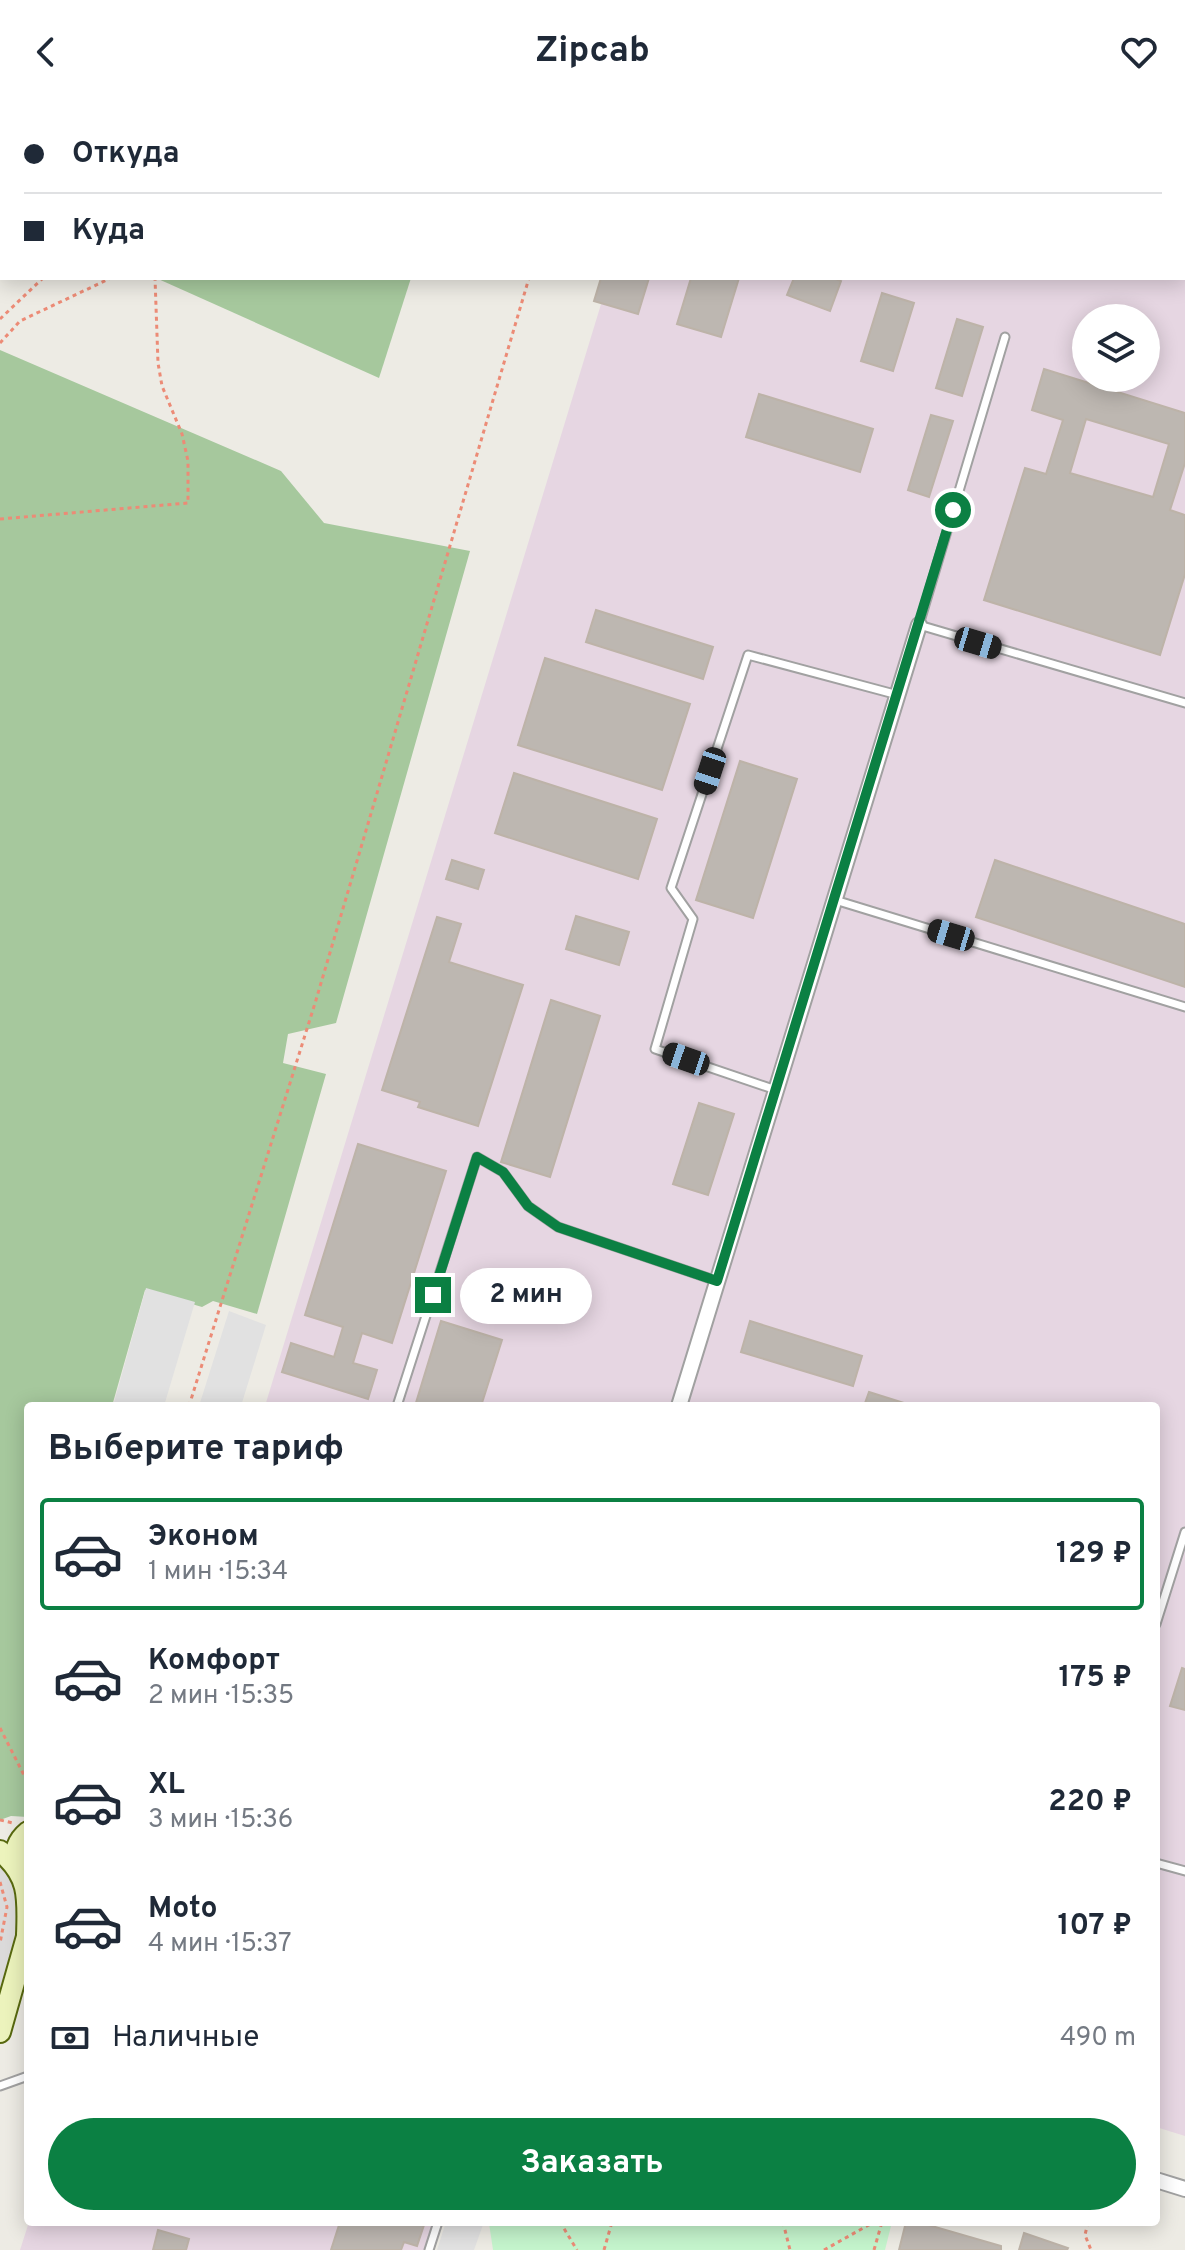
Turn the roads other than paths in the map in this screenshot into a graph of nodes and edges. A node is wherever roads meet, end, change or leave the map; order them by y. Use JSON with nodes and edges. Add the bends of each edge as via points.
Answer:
{"nodes":[{"id":1,"x":1005,"y":337,"type":"dead end"},
{"id":2,"x":919,"y":625,"type":"junction"},
{"id":3,"x":898,"y":695,"type":"junction"},
{"id":4,"x":1185,"y":703,"type":"edge"},
{"id":5,"x":835,"y":900,"type":"junction"},
{"id":6,"x":1185,"y":1007,"type":"edge"},
{"id":7,"x":776,"y":1090,"type":"junction"},
{"id":8,"x":717,"y":1281,"type":"junction"},
{"id":9,"x":398,"y":1402,"type":"edge"},
{"id":10,"x":680,"y":1402,"type":"edge"},
{"id":11,"x":1185,"y":1532,"type":"edge"},
{"id":12,"x":1160,"y":1611,"type":"edge"},
{"id":13,"x":24,"y":1833,"type":"edge"},
{"id":14,"x":24,"y":1836,"type":"edge"},
{"id":15,"x":0,"y":1838,"type":"edge"},
{"id":16,"x":1160,"y":1864,"type":"edge"},
{"id":17,"x":17,"y":1868,"type":"edge"},
{"id":18,"x":1185,"y":1871,"type":"edge"},
{"id":19,"x":24,"y":1891,"type":"edge"},
{"id":20,"x":24,"y":1946,"type":"edge"},
{"id":21,"x":0,"y":2032,"type":"edge"},
{"id":22,"x":24,"y":2077,"type":"edge"},
{"id":23,"x":0,"y":2086,"type":"edge"},
{"id":24,"x":1160,"y":2181,"type":"edge"},
{"id":25,"x":1185,"y":2189,"type":"edge"},
{"id":26,"x":437,"y":2226,"type":"edge"},
{"id":27,"x":429,"y":2250,"type":"edge"}],
"edges":[{"from":1,"to":2,"type":"lane"},
{"from":2,"to":3,"type":"street"},
{"from":2,"to":4,"type":"lane"},
{"from":3,"to":5,"type":"street"},
{"from":3,"to":7,"type":"lane","via":[[748,655],[671,888],[693,919],[655,1049]]},
{"from":5,"to":6,"type":"lane"},
{"from":5,"to":7,"type":"street"},
{"from":7,"to":8,"type":"street"},
{"from":8,"to":9,"type":"lane","via":[[558,1227],[528,1206],[503,1172],[477,1157]]},
{"from":8,"to":10,"type":"street"},
{"from":11,"to":12,"type":"lane"},
{"from":13,"to":15,"type":"street"},
{"from":14,"to":17,"type":"street","via":[[16,1848]]},
{"from":16,"to":18,"type":"lane"},
{"from":17,"to":19,"type":"street"},
{"from":20,"to":21,"type":"street"},
{"from":22,"to":23,"type":"lane"},
{"from":24,"to":25,"type":"street"},
{"from":26,"to":27,"type":"lane"}]}
